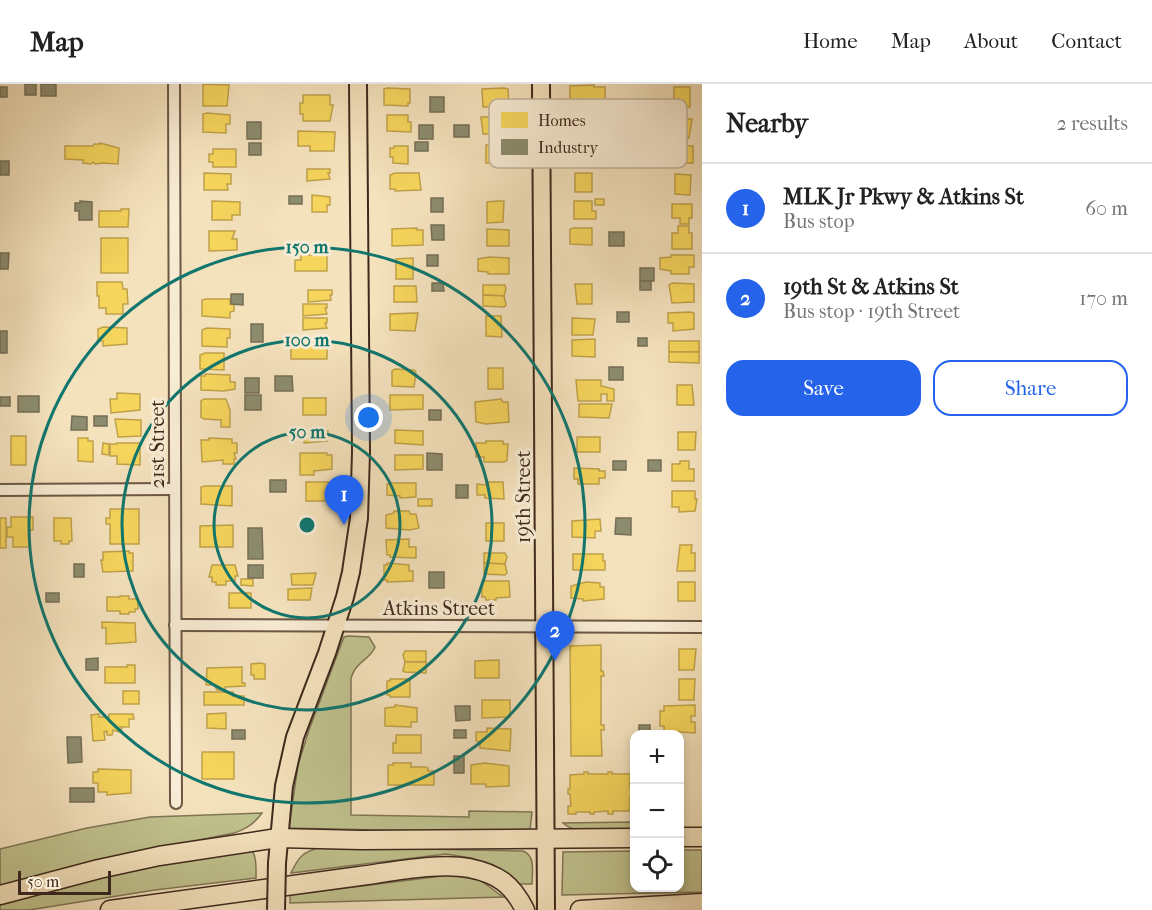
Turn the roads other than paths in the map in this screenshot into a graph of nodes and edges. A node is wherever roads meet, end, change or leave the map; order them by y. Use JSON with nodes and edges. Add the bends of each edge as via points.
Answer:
{"nodes":[{"id":1,"x":174,"y":84,"type":"edge"},
{"id":2,"x":358,"y":84,"type":"edge"},
{"id":3,"x":541,"y":84,"type":"edge"},
{"id":4,"x":541,"y":99,"type":"edge"},
{"id":5,"x":541,"y":168,"type":"edge"},
{"id":6,"x":175,"y":489,"type":"junction"},
{"id":7,"x":0,"y":490,"type":"edge"},
{"id":8,"x":175,"y":625,"type":"junction"},
{"id":9,"x":336,"y":625,"type":"junction"},
{"id":10,"x":544,"y":626,"type":"junction"},
{"id":11,"x":702,"y":627,"type":"edge"},
{"id":12,"x":176,"y":803,"type":"dead end"},
{"id":13,"x":684,"y":837,"type":"edge"},
{"id":14,"x":702,"y":837,"type":"edge"},
{"id":15,"x":278,"y":838,"type":"junction"},
{"id":16,"x":630,"y":838,"type":"edge"},
{"id":17,"x":546,"y":839,"type":"junction"},
{"id":18,"x":0,"y":895,"type":"edge"},
{"id":19,"x":702,"y":903,"type":"edge"},
{"id":20,"x":110,"y":910,"type":"edge"},
{"id":21,"x":276,"y":910,"type":"edge"},
{"id":22,"x":525,"y":910,"type":"edge"},
{"id":23,"x":546,"y":910,"type":"edge"},
{"id":24,"x":580,"y":910,"type":"edge"}],
"edges":[{"from":1,"to":6,"type":"street","name":"21st Street"},
{"from":2,"to":9,"type":"main road","via":[[361,452],[351,572]]},
{"from":3,"to":4,"type":"main road","name":"19th Street"},
{"from":5,"to":10,"type":"main road","name":"19th Street"},
{"from":6,"to":7,"type":"street"},
{"from":6,"to":8,"type":"street","name":"21st Street"},
{"from":8,"to":9,"type":"street","name":"Atkins Street"},
{"from":8,"to":12,"type":"street","name":"21st Street"},
{"from":9,"to":10,"type":"street","name":"Atkins Street"},
{"from":9,"to":15,"type":"main road","via":[[295,736]]},
{"from":10,"to":11,"type":"street","name":"Atkins Street"},
{"from":10,"to":17,"type":"main road","name":"19th Street"},
{"from":13,"to":14,"type":"highway"},
{"from":15,"to":17,"type":"highway"},
{"from":15,"to":18,"type":"highway","via":[[159,856]]},
{"from":15,"to":21,"type":"main road","bridge":true},
{"from":16,"to":17,"type":"highway"},
{"from":17,"to":23,"type":"main road","name":"19th Street"},
{"from":19,"to":24,"type":"highway"},
{"from":20,"to":22,"type":"highway","via":[[449,867],[467,867],[507,883]]}]}
